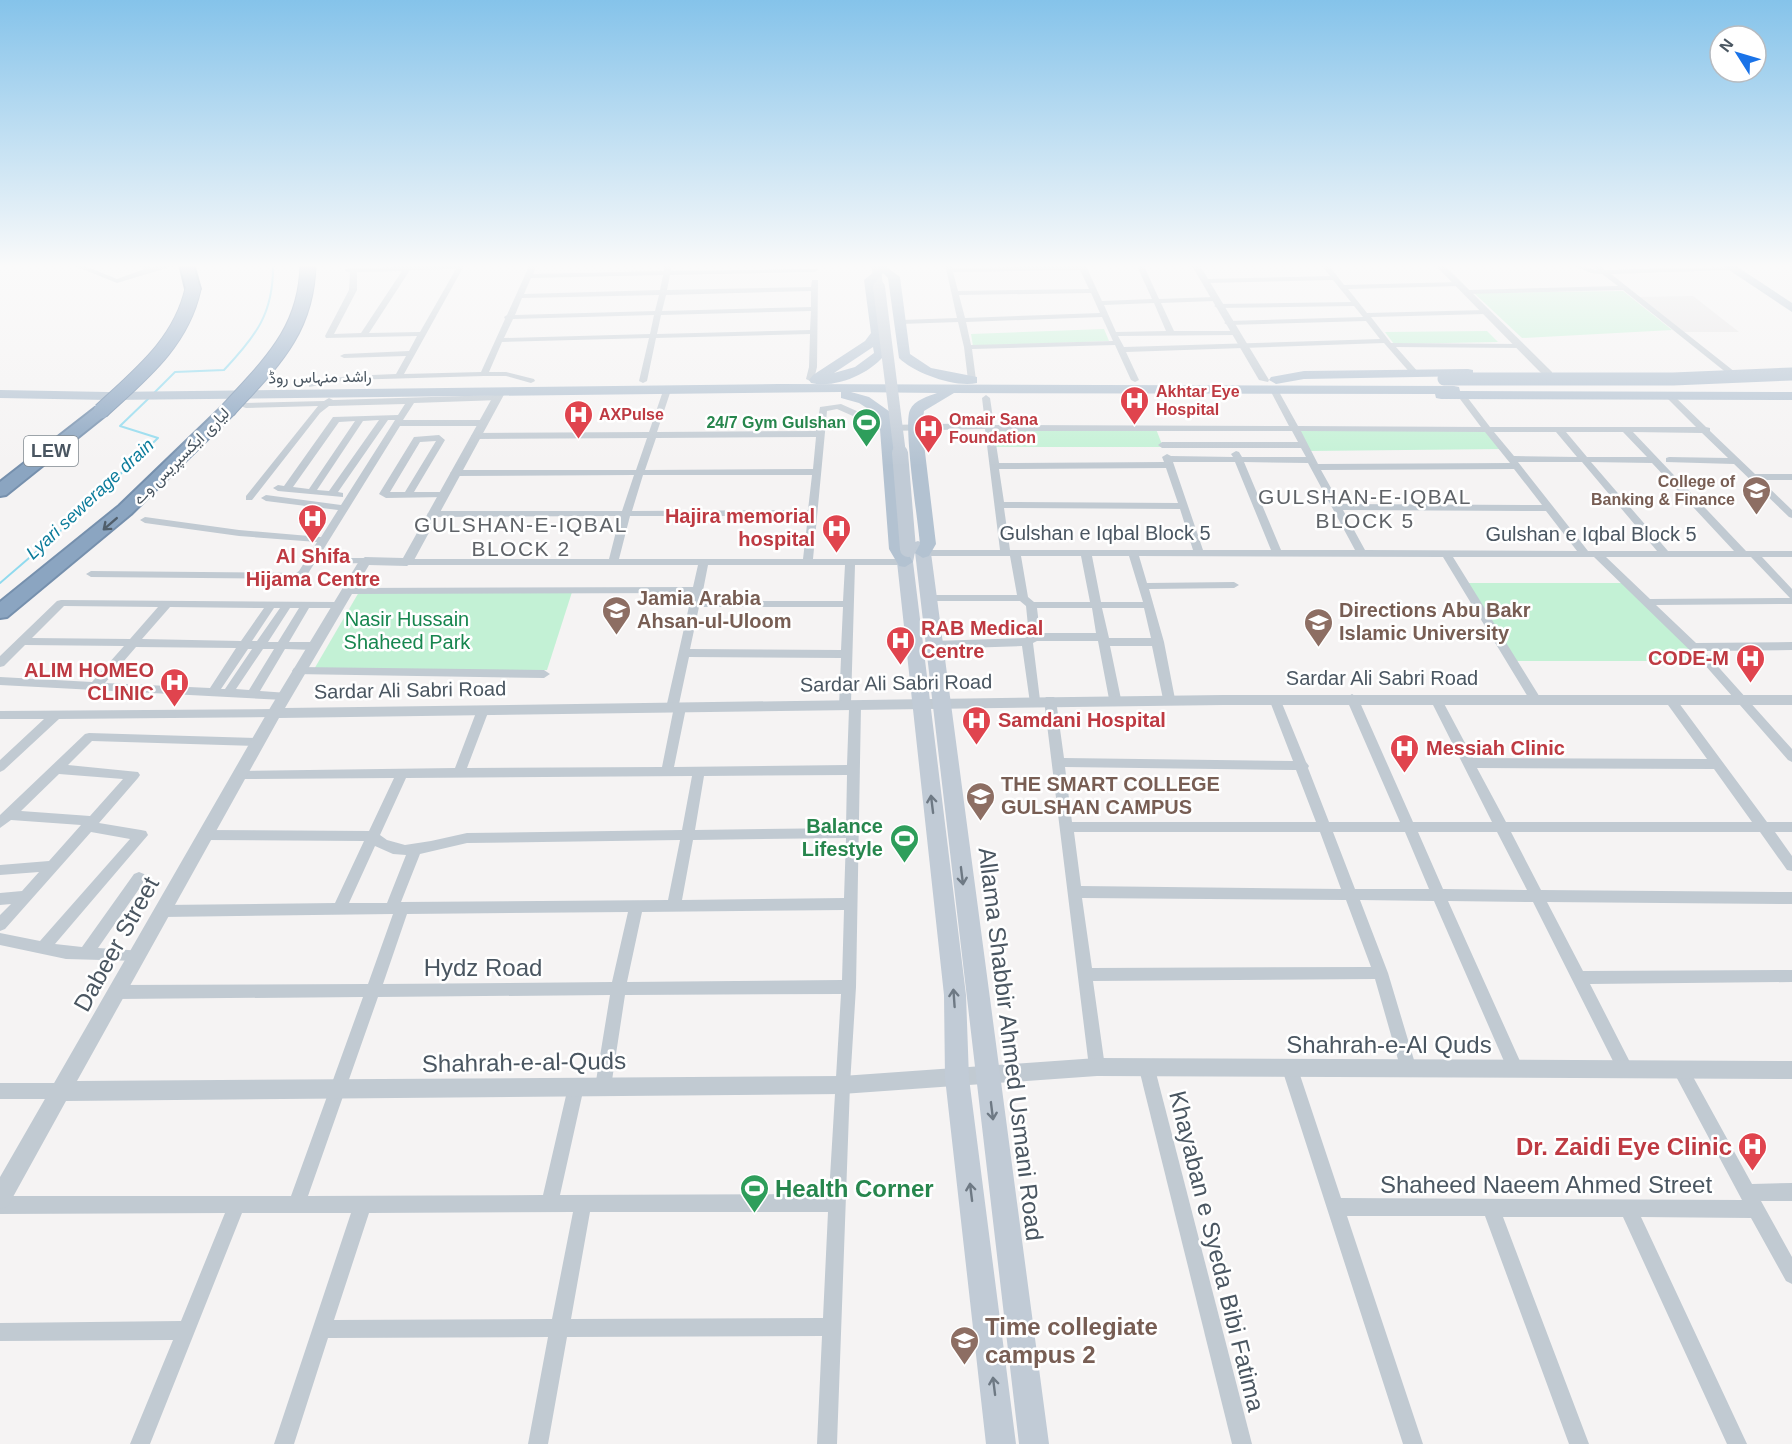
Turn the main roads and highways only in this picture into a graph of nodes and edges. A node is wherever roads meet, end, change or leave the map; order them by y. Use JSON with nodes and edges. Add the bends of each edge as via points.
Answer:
{"nodes":[{"id":1,"x":176,"y":331,"type":"edge"},
{"id":2,"x":293,"y":331,"type":"edge"},
{"id":3,"x":878,"y":331,"type":"edge"},
{"id":4,"x":887,"y":331,"type":"edge"},
{"id":5,"x":901,"y":331,"type":"edge"},
{"id":6,"x":1792,"y":368,"type":"edge"},
{"id":7,"x":1706,"y":372,"type":"junction"},
{"id":8,"x":1792,"y":374,"type":"edge"},
{"id":9,"x":972,"y":380,"type":"junction"},
{"id":10,"x":809,"y":382,"type":"junction"},
{"id":11,"x":1271,"y":383,"type":"junction"},
{"id":12,"x":0,"y":384,"type":"edge"},
{"id":13,"x":671,"y":384,"type":"junction"},
{"id":14,"x":614,"y":385,"type":"junction"},
{"id":15,"x":1792,"y":388,"type":"edge"},
{"id":16,"x":959,"y":389,"type":"junction"},
{"id":17,"x":114,"y":392,"type":"junction"},
{"id":18,"x":1458,"y":393,"type":"junction"},
{"id":19,"x":0,"y":394,"type":"edge"},
{"id":20,"x":255,"y":395,"type":"junction"},
{"id":21,"x":1730,"y":396,"type":"junction"},
{"id":22,"x":1792,"y":396,"type":"edge"},
{"id":23,"x":0,"y":491,"type":"edge"},
{"id":24,"x":914,"y":552,"type":"junction"},
{"id":25,"x":0,"y":612,"type":"edge"},
{"id":26,"x":930,"y":705,"type":"junction"},
{"id":27,"x":1001,"y":1444,"type":"edge"},
{"id":28,"x":1034,"y":1444,"type":"edge"}],
"edges":[{"from":1,"to":23,"type":"highway","number":"LEW","bridge":true,"via":[[163,350],[101,411]]},
{"from":2,"to":25,"type":"highway","name":"لیاری ایکسپریس وے","one_way":true,"bridge":true,"via":[[228,411],[134,503]]},
{"from":3,"to":10,"type":"main road","via":[[869,344]]},
{"from":4,"to":24,"type":"main road","bridge":true},
{"from":5,"to":9,"type":"main road","via":[[904,355],[913,364]]},
{"from":6,"to":7,"type":"main road"},
{"from":7,"to":11,"type":"main road","via":[[1304,375]]},
{"from":7,"to":21,"type":"main road"},
{"from":8,"to":11,"type":"main road","name":"راشد منہاس روڈ","bridge":true},
{"from":9,"to":10,"type":"main road","name":"راشد منہاس روڈ"},
{"from":9,"to":11,"type":"main road","name":"راشد منہاس روڈ"},
{"from":10,"to":13,"type":"main road","name":"راشد منہاس روڈ"},
{"from":10,"to":16,"type":"main road","name":"راشد منہاس روڈ"},
{"from":10,"to":24,"type":"main road","via":[[864,400],[886,414],[897,549]]},
{"from":11,"to":16,"type":"main road","name":"راشد منہاس روڈ"},
{"from":11,"to":18,"type":"main road","name":"راشد منہاس روڈ","via":[[1405,395]]},
{"from":12,"to":17,"type":"main road","name":"راشد منہاس روڈ"},
{"from":13,"to":14,"type":"main road","name":"راشد منہاس روڈ"},
{"from":13,"to":14,"type":"main road","name":"راشد منہاس روڈ","via":[[642,381]]},
{"from":14,"to":20,"type":"main road","name":"راشد منہاس روڈ","via":[[499,394],[331,398]]},
{"from":14,"to":20,"type":"main road","name":"راشد منہاس روڈ","via":[[531,381],[312,385]]},
{"from":15,"to":18,"type":"main road"},
{"from":16,"to":24,"type":"main road","via":[[917,410],[915,427],[928,544]]},
{"from":17,"to":19,"type":"main road","name":"راشد منہاس روڈ"},
{"from":17,"to":20,"type":"main road","name":"راشد منہاس روڈ","bridge":true},
{"from":18,"to":21,"type":"main road"},
{"from":21,"to":22,"type":"main road"},
{"from":24,"to":26,"type":"main road","name":"Allama Shabbir Ahmed Usmani Road"},
{"from":24,"to":26,"type":"main road","name":"Allama Shabbir Ahmed Usmani Road","via":[[927,598],[933,645]]},
{"from":27,"to":26,"type":"main road","name":"Allama Shabbir Ahmed Usmani Road","one_way":true,"via":[[957,1078],[954,995]]},
{"from":26,"to":28,"type":"main road","name":"Allama Shabbir Ahmed Usmani Road","one_way":true,"via":[[987,1073]]}]}
